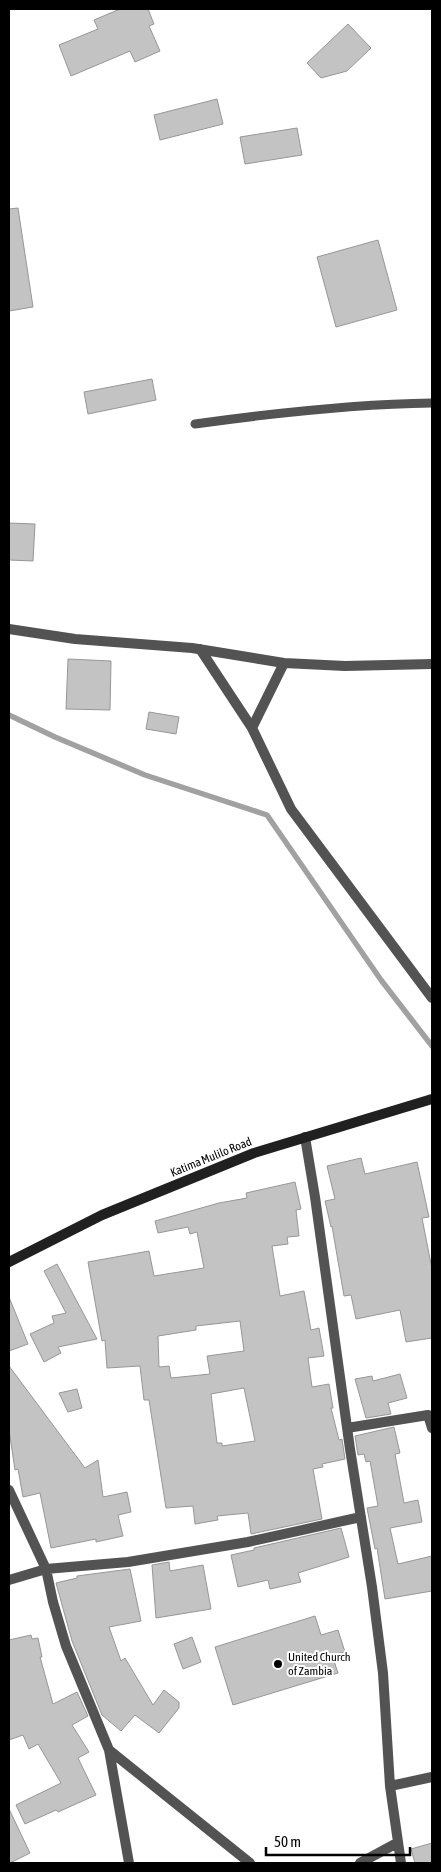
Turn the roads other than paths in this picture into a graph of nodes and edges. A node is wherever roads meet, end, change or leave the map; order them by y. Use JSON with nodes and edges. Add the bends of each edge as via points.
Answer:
{"nodes":[{"id":1,"x":432,"y":403,"type":"edge"},
{"id":2,"x":196,"y":424,"type":"dead end"},
{"id":3,"x":9,"y":629,"type":"edge"},
{"id":4,"x":200,"y":650,"type":"junction"},
{"id":5,"x":284,"y":663,"type":"junction"},
{"id":6,"x":432,"y":664,"type":"edge"},
{"id":7,"x":252,"y":728,"type":"junction"},
{"id":8,"x":432,"y":998,"type":"edge"},
{"id":9,"x":432,"y":1099,"type":"edge"},
{"id":10,"x":305,"y":1137,"type":"junction"},
{"id":11,"x":9,"y":1262,"type":"edge"},
{"id":12,"x":347,"y":1428,"type":"junction"},
{"id":13,"x":432,"y":1428,"type":"edge"},
{"id":14,"x":9,"y":1490,"type":"edge"},
{"id":15,"x":361,"y":1517,"type":"junction"},
{"id":16,"x":46,"y":1569,"type":"junction"},
{"id":17,"x":9,"y":1580,"type":"edge"},
{"id":18,"x":109,"y":1750,"type":"junction"},
{"id":19,"x":432,"y":1776,"type":"edge"},
{"id":20,"x":390,"y":1786,"type":"junction"},
{"id":21,"x":397,"y":1843,"type":"junction"},
{"id":22,"x":129,"y":1863,"type":"edge"},
{"id":23,"x":250,"y":1863,"type":"edge"},
{"id":24,"x":360,"y":1863,"type":"edge"},
{"id":25,"x":400,"y":1863,"type":"edge"}],
"edges":[{"from":1,"to":2,"type":"lane","via":[[311,410]]},
{"from":3,"to":4,"type":"street","via":[[75,639]]},
{"from":4,"to":5,"type":"street"},
{"from":4,"to":7,"type":"street"},
{"from":5,"to":6,"type":"street","via":[[345,666]]},
{"from":5,"to":7,"type":"street"},
{"from":7,"to":8,"type":"street","via":[[291,809]]},
{"from":9,"to":10,"type":"main road","name":"Katima Mulilo Road"},
{"from":10,"to":11,"type":"main road","name":"Katima Mulilo Road","via":[[254,1153],[102,1215]]},
{"from":10,"to":12,"type":"street"},
{"from":12,"to":13,"type":"street","via":[[428,1415]]},
{"from":12,"to":15,"type":"street"},
{"from":14,"to":16,"type":"street"},
{"from":15,"to":16,"type":"street","via":[[183,1553],[128,1562]]},
{"from":15,"to":20,"type":"street","via":[[384,1673]]},
{"from":16,"to":17,"type":"street"},
{"from":16,"to":18,"type":"street","via":[[66,1646]]},
{"from":18,"to":22,"type":"street"},
{"from":18,"to":23,"type":"street"},
{"from":19,"to":20,"type":"street"},
{"from":20,"to":21,"type":"street"},
{"from":21,"to":24,"type":"street"},
{"from":21,"to":25,"type":"street"}]}
